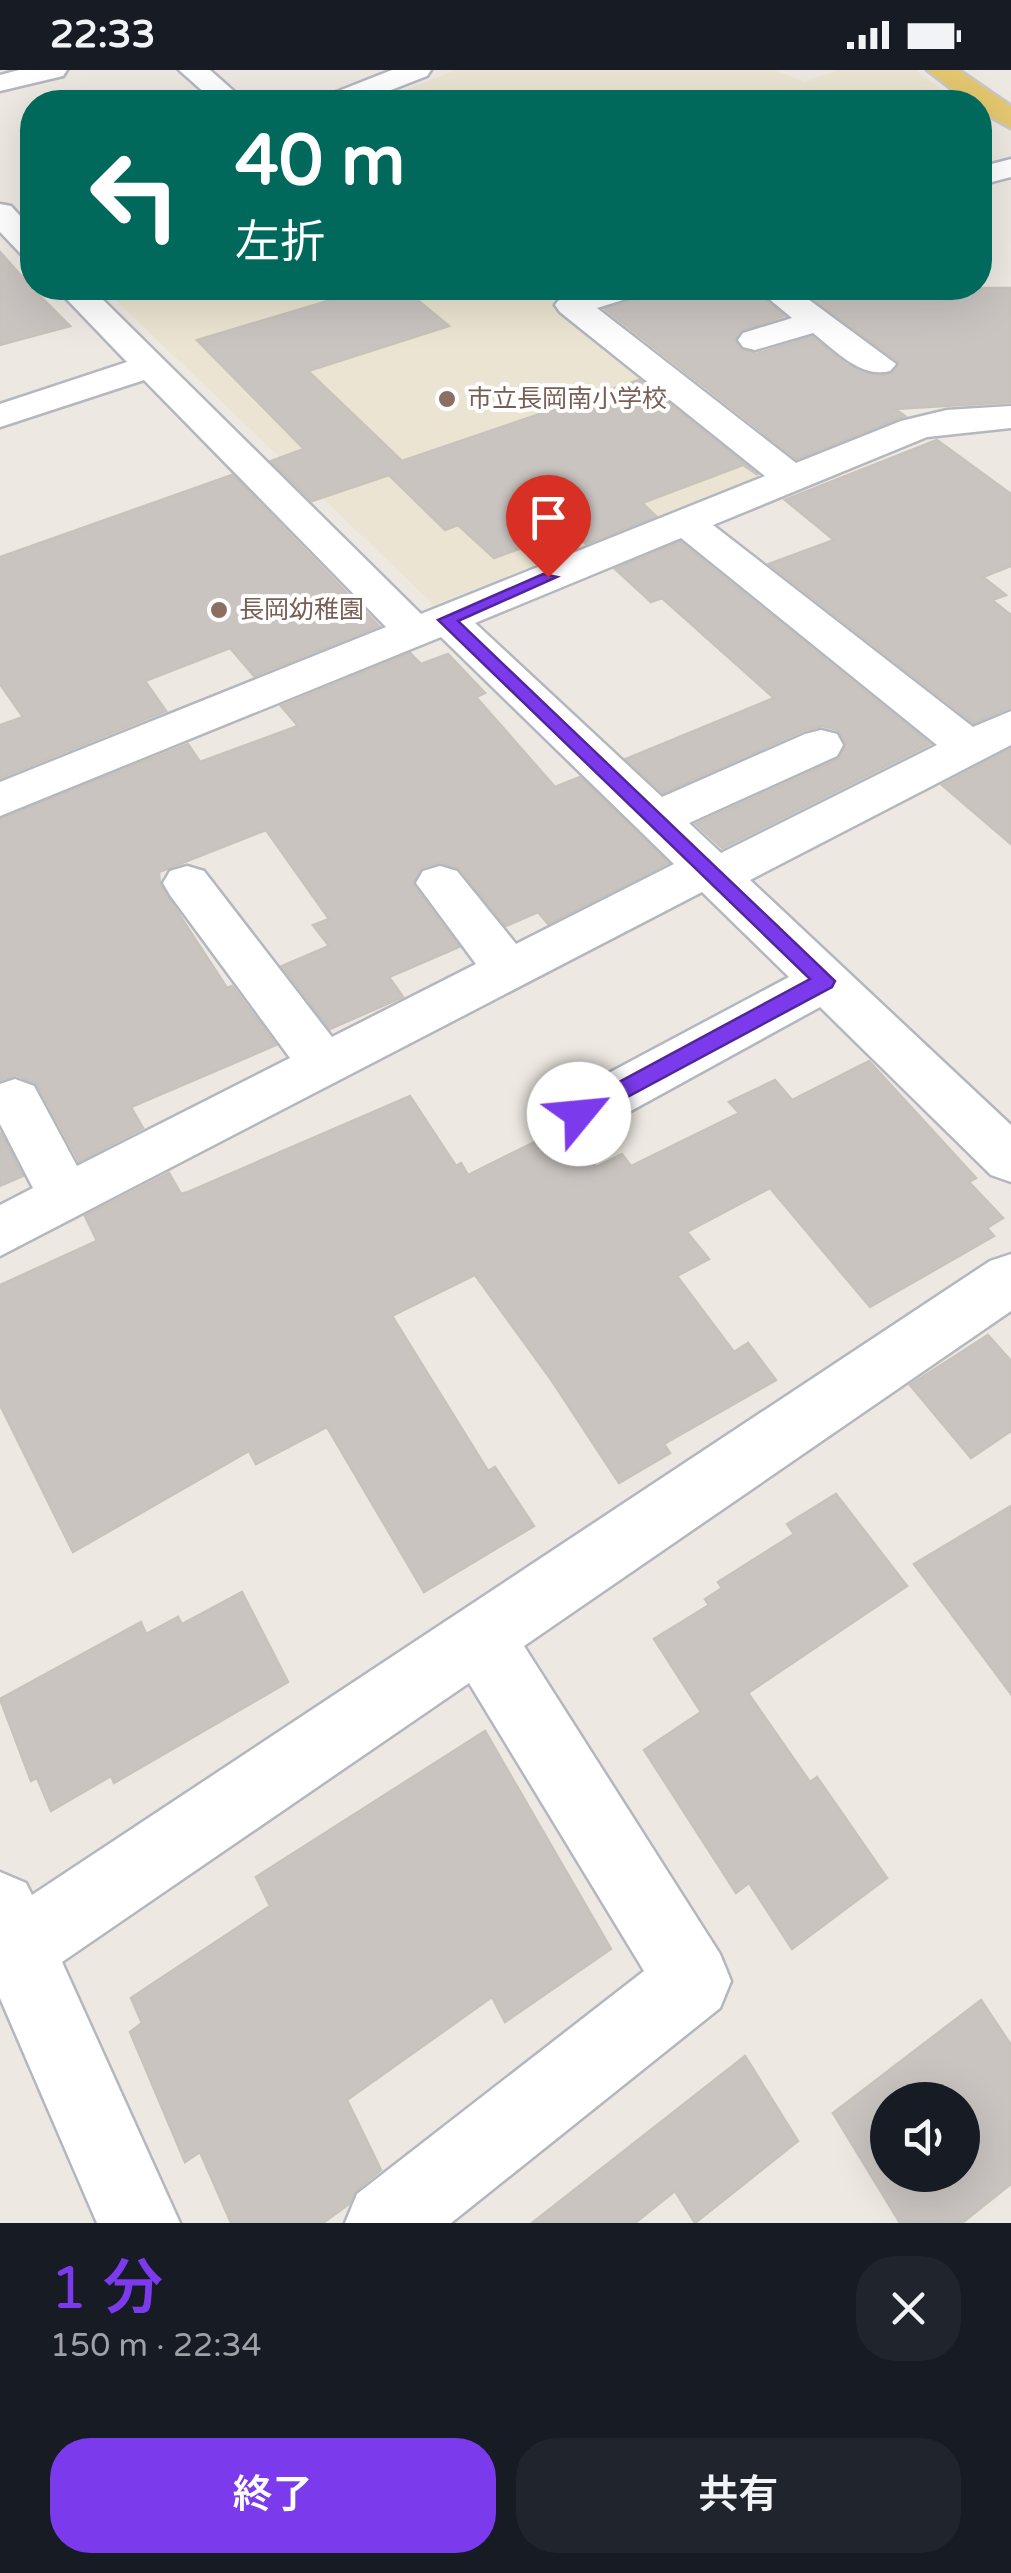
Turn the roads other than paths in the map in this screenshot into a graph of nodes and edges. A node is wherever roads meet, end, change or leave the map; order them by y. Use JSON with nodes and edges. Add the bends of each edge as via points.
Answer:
{"nodes":[{"id":1,"x":53,"y":70,"type":"edge"},
{"id":2,"x":193,"y":70,"type":"edge"},
{"id":3,"x":941,"y":70,"type":"edge"},
{"id":4,"x":413,"y":71,"type":"edge"},
{"id":5,"x":1,"y":82,"type":"edge"},
{"id":6,"x":217,"y":90,"type":"edge"},
{"id":7,"x":366,"y":90,"type":"edge"},
{"id":8,"x":970,"y":90,"type":"edge"},
{"id":9,"x":5,"y":202,"type":"edge"},
{"id":10,"x":20,"y":226,"type":"edge"},
{"id":11,"x":85,"y":300,"type":"edge"},
{"id":12,"x":586,"y":300,"type":"edge"},
{"id":13,"x":789,"y":300,"type":"edge"},
{"id":14,"x":817,"y":320,"type":"junction"},
{"id":15,"x":755,"y":340,"type":"dead end"},
{"id":16,"x":878,"y":364,"type":"dead end"},
{"id":17,"x":150,"y":366,"type":"junction"},
{"id":18,"x":0,"y":416,"type":"edge"},
{"id":19,"x":1011,"y":416,"type":"edge"},
{"id":20,"x":791,"y":478,"type":"junction"},
{"id":21,"x":684,"y":521,"type":"junction"},
{"id":22,"x":431,"y":626,"type":"junction"},
{"id":23,"x":1011,"y":726,"type":"edge"},
{"id":24,"x":821,"y":744,"type":"dead end"},
{"id":25,"x":969,"y":747,"type":"junction"},
{"id":26,"x":0,"y":800,"type":"edge"},
{"id":27,"x":655,"y":819,"type":"junction"},
{"id":28,"x":711,"y":872,"type":"junction"},
{"id":29,"x":187,"y":883,"type":"dead end"},
{"id":30,"x":440,"y":883,"type":"dead end"},
{"id":31,"x":510,"y":970,"type":"junction"},
{"id":32,"x":825,"y":981,"type":"junction"},
{"id":33,"x":324,"y":1066,"type":"junction"},
{"id":34,"x":14,"y":1101,"type":"dead end"},
{"id":35,"x":579,"y":1114,"type":"dead end"},
{"id":36,"x":1011,"y":1159,"type":"edge"},
{"id":37,"x":66,"y":1198,"type":"junction"},
{"id":38,"x":0,"y":1232,"type":"edge"},
{"id":39,"x":1011,"y":1279,"type":"edge"},
{"id":40,"x":479,"y":1637,"type":"junction"},
{"id":41,"x":6,"y":1939,"type":"edge"},
{"id":42,"x":139,"y":2223,"type":"edge"},
{"id":43,"x":386,"y":2223,"type":"edge"}],
"edges":[{"from":1,"to":5,"type":"street"},
{"from":2,"to":6,"type":"street"},
{"from":3,"to":8,"type":"main road"},
{"from":4,"to":7,"type":"street"},
{"from":9,"to":10,"type":"street"},
{"from":11,"to":17,"type":"street"},
{"from":12,"to":20,"type":"street","via":[[572,304]]},
{"from":13,"to":14,"type":"street"},
{"from":14,"to":15,"type":"street"},
{"from":14,"to":16,"type":"street"},
{"from":17,"to":18,"type":"street"},
{"from":17,"to":22,"type":"street"},
{"from":19,"to":20,"type":"street","via":[[914,429]]},
{"from":20,"to":21,"type":"street"},
{"from":21,"to":22,"type":"street"},
{"from":21,"to":25,"type":"street"},
{"from":22,"to":26,"type":"street"},
{"from":22,"to":27,"type":"street"},
{"from":23,"to":25,"type":"street"},
{"from":24,"to":27,"type":"street"},
{"from":25,"to":28,"type":"street"},
{"from":27,"to":28,"type":"street"},
{"from":28,"to":31,"type":"street"},
{"from":28,"to":32,"type":"street"},
{"from":29,"to":33,"type":"street"},
{"from":30,"to":31,"type":"street"},
{"from":31,"to":33,"type":"street"},
{"from":32,"to":35,"type":"street"},
{"from":32,"to":36,"type":"street"},
{"from":33,"to":37,"type":"street"},
{"from":34,"to":37,"type":"street"},
{"from":37,"to":38,"type":"street"},
{"from":39,"to":40,"type":"street"},
{"from":40,"to":41,"type":"street"},
{"from":40,"to":43,"type":"street","via":[[693,1981]]},
{"from":41,"to":42,"type":"street"}]}
